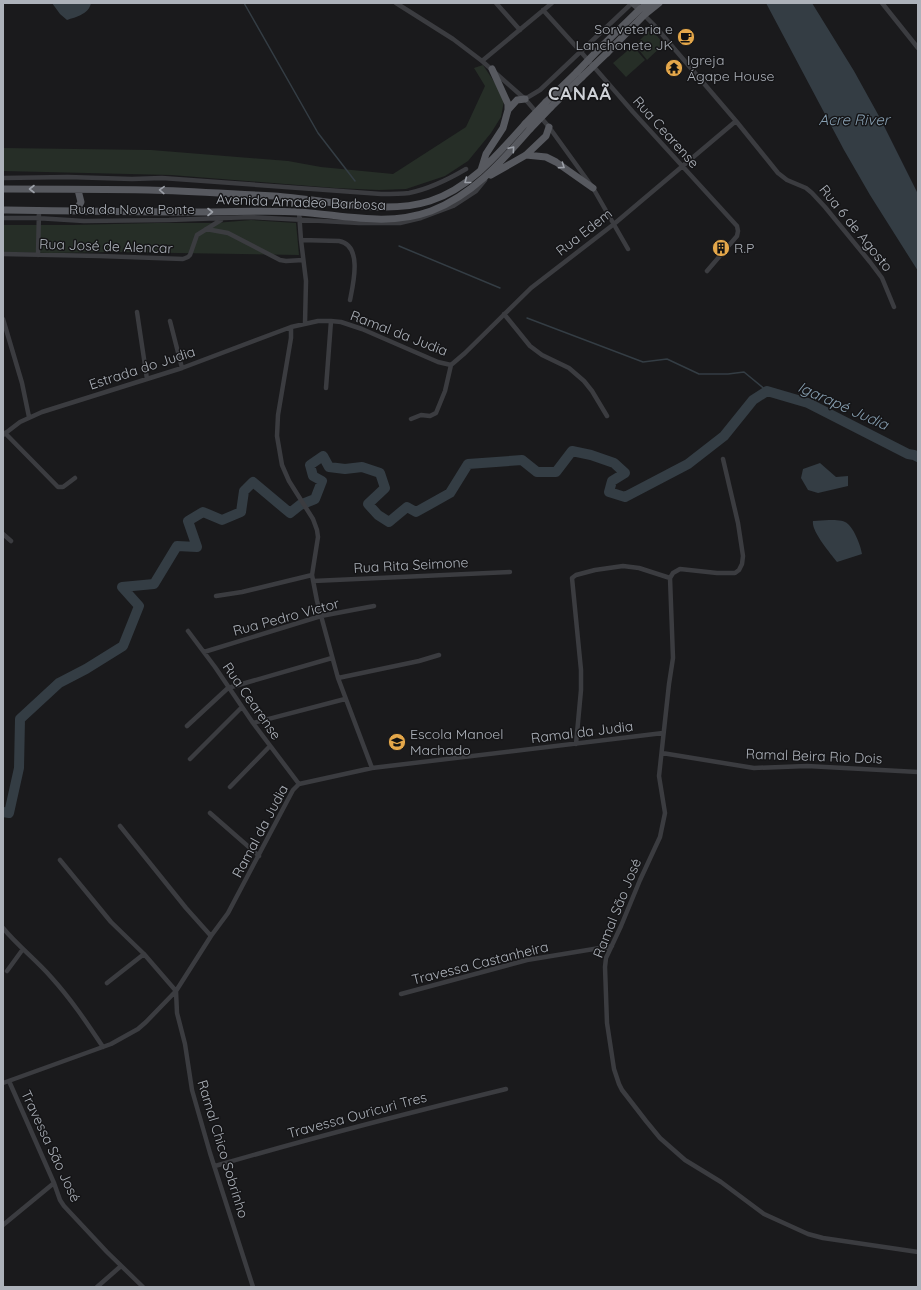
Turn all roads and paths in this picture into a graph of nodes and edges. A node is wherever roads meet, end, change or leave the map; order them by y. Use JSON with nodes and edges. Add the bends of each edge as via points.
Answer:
{"nodes":[{"id":1,"x":396,"y":3,"type":"edge"},
{"id":2,"x":496,"y":3,"type":"edge"},
{"id":3,"x":552,"y":3,"type":"edge"},
{"id":4,"x":633,"y":3,"type":"edge"},
{"id":5,"x":649,"y":3,"type":"edge"},
{"id":6,"x":659,"y":3,"type":"edge"},
{"id":7,"x":882,"y":3,"type":"edge"},
{"id":8,"x":543,"y":10,"type":"junction"},
{"id":9,"x":642,"y":12,"type":"junction"},
{"id":10,"x":520,"y":30,"type":"junction"},
{"id":11,"x":918,"y":48,"type":"edge"},
{"id":12,"x":581,"y":52,"type":"junction"},
{"id":13,"x":482,"y":61,"type":"junction"},
{"id":14,"x":492,"y":69,"type":"junction"},
{"id":15,"x":580,"y":74,"type":"junction"},
{"id":16,"x":525,"y":99,"type":"junction"},
{"id":17,"x":508,"y":110,"type":"junction"},
{"id":18,"x":736,"y":121,"type":"junction"},
{"id":19,"x":527,"y":126,"type":"junction"},
{"id":20,"x":549,"y":127,"type":"junction"},
{"id":21,"x":526,"y":154,"type":"junction"},
{"id":22,"x":681,"y":166,"type":"junction"},
{"id":23,"x":466,"y":169,"type":"dead end"},
{"id":24,"x":481,"y":170,"type":"junction"},
{"id":25,"x":3,"y":178,"type":"edge"},
{"id":26,"x":485,"y":178,"type":"junction"},
{"id":27,"x":593,"y":188,"type":"junction"},
{"id":28,"x":3,"y":189,"type":"edge"},
{"id":29,"x":78,"y":190,"type":"junction"},
{"id":30,"x":3,"y":210,"type":"edge"},
{"id":31,"x":39,"y":211,"type":"junction"},
{"id":32,"x":76,"y":211,"type":"junction"},
{"id":33,"x":234,"y":212,"type":"junction"},
{"id":34,"x":300,"y":216,"type":"junction"},
{"id":35,"x":3,"y":218,"type":"edge"},
{"id":36,"x":38,"y":218,"type":"junction"},
{"id":37,"x":223,"y":219,"type":"junction"},
{"id":38,"x":614,"y":224,"type":"junction"},
{"id":39,"x":206,"y":229,"type":"junction"},
{"id":40,"x":301,"y":240,"type":"junction"},
{"id":41,"x":628,"y":249,"type":"dead end"},
{"id":42,"x":3,"y":254,"type":"edge"},
{"id":43,"x":38,"y":255,"type":"junction"},
{"id":44,"x":303,"y":260,"type":"junction"},
{"id":45,"x":707,"y":271,"type":"dead end"},
{"id":46,"x":350,"y":300,"type":"dead end"},
{"id":47,"x":894,"y":307,"type":"dead end"},
{"id":48,"x":137,"y":312,"type":"dead end"},
{"id":49,"x":504,"y":314,"type":"junction"},
{"id":50,"x":3,"y":319,"type":"edge"},
{"id":51,"x":170,"y":321,"type":"dead end"},
{"id":52,"x":331,"y":321,"type":"junction"},
{"id":53,"x":305,"y":323,"type":"junction"},
{"id":54,"x":291,"y":327,"type":"junction"},
{"id":55,"x":451,"y":365,"type":"junction"},
{"id":56,"x":182,"y":368,"type":"junction"},
{"id":57,"x":146,"y":379,"type":"junction"},
{"id":58,"x":326,"y":388,"type":"dead end"},
{"id":59,"x":607,"y":416,"type":"dead end"},
{"id":60,"x":29,"y":417,"type":"junction"},
{"id":61,"x":411,"y":419,"type":"dead end"},
{"id":62,"x":4,"y":434,"type":"edge"},
{"id":63,"x":723,"y":459,"type":"dead end"},
{"id":64,"x":75,"y":478,"type":"dead end"},
{"id":65,"x":3,"y":534,"type":"edge"},
{"id":66,"x":11,"y":541,"type":"dead end"},
{"id":67,"x":510,"y":572,"type":"dead end"},
{"id":68,"x":312,"y":575,"type":"junction"},
{"id":69,"x":670,"y":578,"type":"junction"},
{"id":70,"x":313,"y":581,"type":"junction"},
{"id":71,"x":216,"y":596,"type":"dead end"},
{"id":72,"x":374,"y":606,"type":"dead end"},
{"id":73,"x":321,"y":616,"type":"junction"},
{"id":74,"x":188,"y":631,"type":"dead end"},
{"id":75,"x":204,"y":652,"type":"junction"},
{"id":76,"x":439,"y":655,"type":"dead end"},
{"id":77,"x":332,"y":658,"type":"junction"},
{"id":78,"x":338,"y":678,"type":"junction"},
{"id":79,"x":228,"y":688,"type":"junction"},
{"id":80,"x":345,"y":699,"type":"junction"},
{"id":81,"x":242,"y":707,"type":"junction"},
{"id":82,"x":253,"y":723,"type":"junction"},
{"id":83,"x":187,"y":726,"type":"dead end"},
{"id":84,"x":663,"y":733,"type":"junction"},
{"id":85,"x":576,"y":744,"type":"junction"},
{"id":86,"x":270,"y":746,"type":"junction"},
{"id":87,"x":662,"y":753,"type":"junction"},
{"id":88,"x":190,"y":759,"type":"dead end"},
{"id":89,"x":372,"y":768,"type":"junction"},
{"id":90,"x":918,"y":772,"type":"edge"},
{"id":91,"x":299,"y":784,"type":"junction"},
{"id":92,"x":230,"y":787,"type":"dead end"},
{"id":93,"x":210,"y":813,"type":"dead end"},
{"id":94,"x":120,"y":826,"type":"dead end"},
{"id":95,"x":259,"y":856,"type":"junction"},
{"id":96,"x":60,"y":860,"type":"dead end"},
{"id":97,"x":3,"y":928,"type":"edge"},
{"id":98,"x":211,"y":936,"type":"junction"},
{"id":99,"x":612,"y":946,"type":"junction"},
{"id":100,"x":23,"y":949,"type":"junction"},
{"id":101,"x":144,"y":954,"type":"junction"},
{"id":102,"x":7,"y":971,"type":"dead end"},
{"id":103,"x":107,"y":983,"type":"dead end"},
{"id":104,"x":176,"y":991,"type":"junction"},
{"id":105,"x":401,"y":994,"type":"dead end"},
{"id":106,"x":103,"y":1047,"type":"junction"},
{"id":107,"x":9,"y":1081,"type":"junction"},
{"id":108,"x":3,"y":1083,"type":"edge"},
{"id":109,"x":506,"y":1089,"type":"dead end"},
{"id":110,"x":214,"y":1166,"type":"junction"},
{"id":111,"x":54,"y":1183,"type":"junction"},
{"id":112,"x":3,"y":1225,"type":"edge"},
{"id":113,"x":918,"y":1252,"type":"edge"},
{"id":114,"x":121,"y":1266,"type":"junction"},
{"id":115,"x":97,"y":1287,"type":"edge"},
{"id":116,"x":143,"y":1287,"type":"edge"},
{"id":117,"x":253,"y":1287,"type":"edge"}],
"edges":[{"from":1,"to":13,"type":"street","via":[[453,39]]},
{"from":2,"to":10,"type":"street"},
{"from":3,"to":8,"type":"street"},
{"from":4,"to":9,"type":"street","name":"Rua 6 de Agosto"},
{"from":4,"to":12,"type":"street"},
{"from":5,"to":9,"type":"main road","name":"Avenida Amadeo Barbosa"},
{"from":6,"to":9,"type":"main road","name":"Avenida Amadeo Barbosa"},
{"from":7,"to":11,"type":"street"},
{"from":8,"to":10,"type":"street"},
{"from":8,"to":12,"type":"street","name":"Rua Cearense"},
{"from":9,"to":15,"type":"main road","name":"Avenida Amadeo Barbosa","bridge":true,"via":[[602,47]]},
{"from":9,"to":15,"type":"main road","name":"Avenida Amadeo Barbosa","bridge":true,"via":[[607,52]]},
{"from":9,"to":18,"type":"street","name":"Rua 6 de Agosto"},
{"from":10,"to":13,"type":"street"},
{"from":12,"to":16,"type":"street","via":[[540,90]]},
{"from":12,"to":22,"type":"street","name":"Rua Cearense"},
{"from":13,"to":14,"type":"street"},
{"from":14,"to":16,"type":"street"},
{"from":14,"to":17,"type":"main road","via":[[508,104]]},
{"from":15,"to":19,"type":"main road","name":"Avenida Amadeo Barbosa","bridge":true},
{"from":16,"to":17,"type":"main road","via":[[517,100]]},
{"from":16,"to":20,"type":"street"},
{"from":17,"to":24,"type":"main road","via":[[503,128],[486,154]]},
{"from":18,"to":22,"type":"street","name":"Rua Edem"},
{"from":18,"to":47,"type":"street","name":"Rua 6 de Agosto","via":[[778,173],[806,188],[825,207],[882,278]]},
{"from":19,"to":24,"type":"main road","name":"Avenida Amadeo Barbosa"},
{"from":26,"to":19,"type":"main road","name":"Avenida Amadeo Barbosa","one_way":true,"via":[[506,156]]},
{"from":20,"to":21,"type":"main road","via":[[546,136]]},
{"from":20,"to":27,"type":"street"},
{"from":21,"to":26,"type":"main road"},
{"from":21,"to":27,"type":"main road","one_way":true,"via":[[546,157],[556,162]]},
{"from":22,"to":38,"type":"street","name":"Rua Edem"},
{"from":22,"to":45,"type":"street","name":"Rua Cearense","via":[[734,222],[738,231],[737,236]]},
{"from":23,"to":25,"type":"street","via":[[452,178],[409,193],[381,194],[162,178]]},
{"from":24,"to":29,"type":"main road","name":"Avenida Amadeo Barbosa","one_way":true,"via":[[465,183],[430,201],[401,207],[374,208],[290,197],[177,191]]},
{"from":26,"to":34,"type":"main road","name":"Avenida Amadeo Barbosa","via":[[443,206],[420,214],[382,220]]},
{"from":27,"to":38,"type":"street"},
{"from":29,"to":28,"type":"main road","name":"Avenida Amadeo Barbosa","one_way":true},
{"from":29,"to":32,"type":"main road","via":[[81,202]]},
{"from":30,"to":31,"type":"main road","name":"Avenida Amadeo Barbosa"},
{"from":31,"to":32,"type":"main road","name":"Avenida Amadeo Barbosa"},
{"from":31,"to":36,"type":"street"},
{"from":32,"to":33,"type":"main road","name":"Avenida Amadeo Barbosa","one_way":true},
{"from":33,"to":34,"type":"main road","name":"Avenida Amadeo Barbosa"},
{"from":33,"to":37,"type":"street","name":"Rua José de Alencar"},
{"from":34,"to":37,"type":"street","name":"Rua da Nova Ponte"},
{"from":34,"to":40,"type":"street"},
{"from":35,"to":36,"type":"street","name":"Rua da Nova Ponte"},
{"from":36,"to":37,"type":"street","name":"Rua da Nova Ponte","via":[[84,221]]},
{"from":36,"to":43,"type":"street"},
{"from":37,"to":39,"type":"street","name":"Rua José de Alencar"},
{"from":38,"to":41,"type":"street"},
{"from":38,"to":49,"type":"street","name":"Rua Edem","via":[[531,288]]},
{"from":39,"to":43,"type":"street","name":"Rua José de Alencar","via":[[197,235],[190,255],[183,259]]},
{"from":39,"to":44,"type":"street","via":[[228,233],[286,262]]},
{"from":40,"to":44,"type":"street"},
{"from":40,"to":46,"type":"street","via":[[342,242],[349,247],[355,271]]},
{"from":42,"to":43,"type":"street","name":"Rua José de Alencar"},
{"from":44,"to":53,"type":"street","via":[[306,281]]},
{"from":48,"to":57,"type":"street"},
{"from":49,"to":55,"type":"street","name":"Rua Edem"},
{"from":49,"to":59,"type":"street","via":[[530,346],[569,368],[584,381]]},
{"from":50,"to":60,"type":"street"},
{"from":51,"to":56,"type":"street"},
{"from":52,"to":53,"type":"street","name":"Ramal da Judia"},
{"from":52,"to":55,"type":"street","name":"Ramal da Judia","via":[[362,329],[433,360]]},
{"from":52,"to":58,"type":"street"},
{"from":53,"to":54,"type":"street","name":"Ramal da Judia"},
{"from":54,"to":56,"type":"street","name":"Estrada do Judia"},
{"from":54,"to":68,"type":"street","via":[[277,436],[282,465],[317,530]]},
{"from":55,"to":61,"type":"street","via":[[445,391],[436,413]]},
{"from":56,"to":57,"type":"street","name":"Estrada do Judia"},
{"from":57,"to":60,"type":"street","name":"Estrada do Judia"},
{"from":60,"to":62,"type":"street","name":"Estrada do Judia"},
{"from":62,"to":64,"type":"street","via":[[58,487],[63,487]]},
{"from":63,"to":69,"type":"street","via":[[738,524],[742,564],[735,573],[684,570],[675,571]]},
{"from":65,"to":66,"type":"street"},
{"from":67,"to":70,"type":"street","name":"Rua Rita Seimone"},
{"from":68,"to":70,"type":"street"},
{"from":68,"to":71,"type":"street"},
{"from":69,"to":84,"type":"street","name":"Ramal São José","via":[[673,658]]},
{"from":69,"to":85,"type":"street","via":[[639,568],[623,566],[573,576],[581,670]]},
{"from":70,"to":73,"type":"street"},
{"from":72,"to":73,"type":"street","name":"Rua Pedro Victor"},
{"from":73,"to":75,"type":"street","name":"Rua Pedro Victor"},
{"from":73,"to":77,"type":"street"},
{"from":74,"to":75,"type":"street","name":"Rua Cearense"},
{"from":75,"to":79,"type":"street","name":"Rua Cearense"},
{"from":76,"to":78,"type":"street"},
{"from":77,"to":78,"type":"street"},
{"from":77,"to":79,"type":"street"},
{"from":78,"to":80,"type":"street"},
{"from":79,"to":81,"type":"street","name":"Rua Cearense"},
{"from":79,"to":83,"type":"street"},
{"from":80,"to":82,"type":"street"},
{"from":80,"to":89,"type":"street"},
{"from":81,"to":82,"type":"street","name":"Rua Cearense"},
{"from":81,"to":88,"type":"street"},
{"from":82,"to":86,"type":"street","name":"Rua Cearense"},
{"from":84,"to":85,"type":"street","name":"Ramal da Judia"},
{"from":84,"to":87,"type":"street","name":"Ramal São José"},
{"from":85,"to":89,"type":"street","name":"Ramal da Judia"},
{"from":86,"to":91,"type":"street","name":"Rua Cearense"},
{"from":86,"to":92,"type":"street"},
{"from":87,"to":90,"type":"street","name":"Ramal Beira Rio Dois","via":[[754,768],[807,766]]},
{"from":87,"to":99,"type":"street","name":"Ramal São José","via":[[659,776],[664,813],[660,837]]},
{"from":89,"to":91,"type":"street","name":"Ramal da Judia"},
{"from":91,"to":95,"type":"street","name":"Ramal da Judia","via":[[293,790]]},
{"from":93,"to":95,"type":"street"},
{"from":94,"to":98,"type":"street"},
{"from":95,"to":98,"type":"street","name":"Ramal da Judia","via":[[228,913]]},
{"from":96,"to":101,"type":"street","via":[[112,922]]},
{"from":97,"to":100,"type":"street"},
{"from":98,"to":104,"type":"street","name":"Ramal da Judia"},
{"from":99,"to":105,"type":"street","name":"Travessa Castanheira","via":[[527,960]]},
{"from":99,"to":113,"type":"street","name":"Ramal São José","via":[[606,958],[605,988],[614,1070],[622,1090],[660,1138],[685,1160],[773,1219],[823,1238]]},
{"from":100,"to":102,"type":"street"},
{"from":100,"to":106,"type":"street","via":[[66,995]]},
{"from":101,"to":103,"type":"street"},
{"from":101,"to":104,"type":"street"},
{"from":104,"to":106,"type":"street","name":"Ramal da Judia","via":[[138,1029],[123,1039]]},
{"from":104,"to":110,"type":"street","name":"Ramal Chico Sobrinho","via":[[177,1014],[185,1044],[192,1090]]},
{"from":106,"to":107,"type":"street","name":"Ramal da Judia"},
{"from":107,"to":108,"type":"street","name":"Ramal da Judia"},
{"from":107,"to":111,"type":"street","name":"Travessa São José"},
{"from":109,"to":110,"type":"street","name":"Travessa Ouricuri Tres"},
{"from":110,"to":117,"type":"street","name":"Ramal Chico Sobrinho"},
{"from":111,"to":112,"type":"street"},
{"from":111,"to":114,"type":"street","name":"Travessa São José","via":[[64,1206]]},
{"from":114,"to":115,"type":"street"},
{"from":114,"to":116,"type":"street","name":"Travessa São José"}]}
